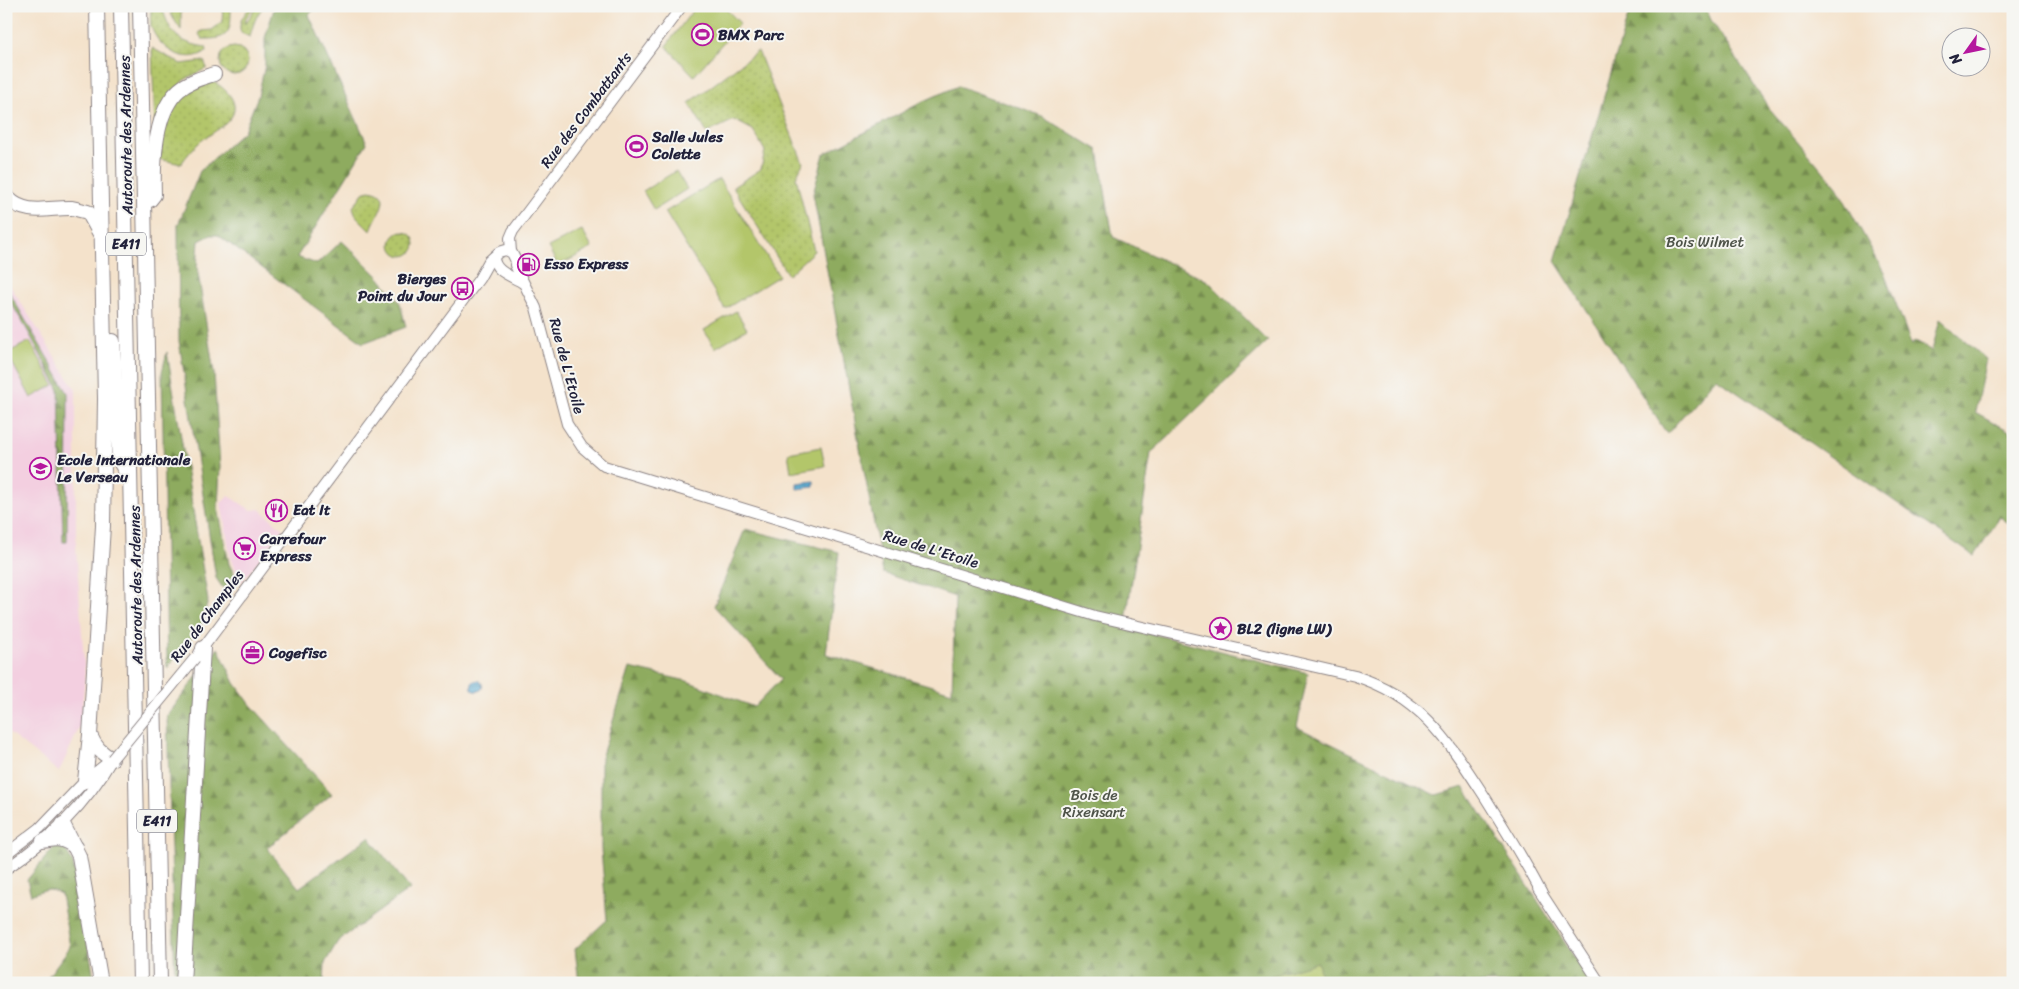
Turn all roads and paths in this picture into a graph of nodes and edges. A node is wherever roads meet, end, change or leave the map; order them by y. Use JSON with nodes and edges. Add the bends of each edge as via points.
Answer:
{"nodes":[{"id":1,"x":97,"y":6,"type":"edge"},
{"id":2,"x":121,"y":6,"type":"edge"},
{"id":3,"x":140,"y":6,"type":"edge"},
{"id":4,"x":682,"y":6,"type":"edge"},
{"id":5,"x":214,"y":74,"type":"dead end"},
{"id":6,"x":8,"y":198,"type":"dead end"},
{"id":7,"x":144,"y":209,"type":"junction"},
{"id":8,"x":102,"y":241,"type":"junction"},
{"id":9,"x":502,"y":253,"type":"junction"},
{"id":10,"x":515,"y":265,"type":"junction"},
{"id":11,"x":103,"y":268,"type":"junction"},
{"id":12,"x":501,"y":271,"type":"junction"},
{"id":13,"x":479,"y":278,"type":"junction"},
{"id":14,"x":524,"y":283,"type":"junction"},
{"id":15,"x":131,"y":481,"type":"junction"},
{"id":16,"x":199,"y":653,"type":"junction"},
{"id":17,"x":90,"y":736,"type":"junction"},
{"id":18,"x":106,"y":755,"type":"junction"},
{"id":19,"x":101,"y":773,"type":"junction"},
{"id":20,"x":85,"y":781,"type":"junction"},
{"id":21,"x":63,"y":824,"type":"junction"},
{"id":22,"x":43,"y":841,"type":"junction"},
{"id":23,"x":76,"y":847,"type":"junction"},
{"id":24,"x":6,"y":854,"type":"edge"},
{"id":25,"x":6,"y":869,"type":"edge"},
{"id":26,"x":101,"y":983,"type":"edge"},
{"id":27,"x":140,"y":983,"type":"edge"},
{"id":28,"x":160,"y":983,"type":"edge"},
{"id":29,"x":183,"y":983,"type":"edge"},
{"id":30,"x":1600,"y":983,"type":"edge"}],
"edges":[{"from":1,"to":8,"type":"highway"},
{"from":2,"to":15,"type":"highway","name":"Autoroute des Ardennes","number":"E411"},
{"from":3,"to":7,"type":"highway","name":"Autoroute des Ardennes","number":"E411"},
{"from":4,"to":9,"type":"street","name":"Rue des Combattants","via":[[513,231],[504,238]]},
{"from":5,"to":7,"type":"highway","via":[[184,86],[168,102],[158,137],[154,194]]},
{"from":6,"to":8,"type":"highway","via":[[30,210],[73,208],[88,212]]},
{"from":7,"to":28,"type":"highway","name":"Autoroute des Ardennes","number":"E411"},
{"from":8,"to":11,"type":"highway"},
{"from":9,"to":10,"type":"street","via":[[515,258]]},
{"from":9,"to":12,"type":"street","via":[[495,265]]},
{"from":9,"to":13,"type":"street","name":"Rue de Champles"},
{"from":10,"to":12,"type":"street","via":[[510,270]]},
{"from":10,"to":14,"type":"street","name":"Rue de L'Etoile"},
{"from":11,"to":15,"type":"highway","via":[[113,346],[119,460]]},
{"from":11,"to":17,"type":"highway","via":[[103,526]]},
{"from":12,"to":13,"type":"street"},
{"from":12,"to":14,"type":"street"},
{"from":13,"to":16,"type":"street","name":"Rue de Champles"},
{"from":14,"to":30,"type":"street","name":"Rue de L'Etoile","via":[[536,308],[567,424],[582,448],[604,466],[1095,616],[1355,676],[1399,695],[1450,744],[1524,857],[1541,892]]},
{"from":15,"to":27,"type":"highway","name":"Autoroute des Ardennes","number":"E411"},
{"from":16,"to":18,"type":"street","name":"Rue de Champles","bridge":true},
{"from":16,"to":29,"type":"highway"},
{"from":17,"to":18,"type":"highway","via":[[94,745]]},
{"from":17,"to":20,"type":"highway"},
{"from":18,"to":19,"type":"street","name":"Rue de Champles"},
{"from":19,"to":20,"type":"street"},
{"from":19,"to":21,"type":"street","via":[[65,812]]},
{"from":20,"to":24,"type":"street","via":[[40,828]]},
{"from":21,"to":22,"type":"street"},
{"from":21,"to":23,"type":"highway"},
{"from":22,"to":23,"type":"highway","via":[[56,838]]},
{"from":22,"to":25,"type":"street"},
{"from":23,"to":26,"type":"highway"}]}
